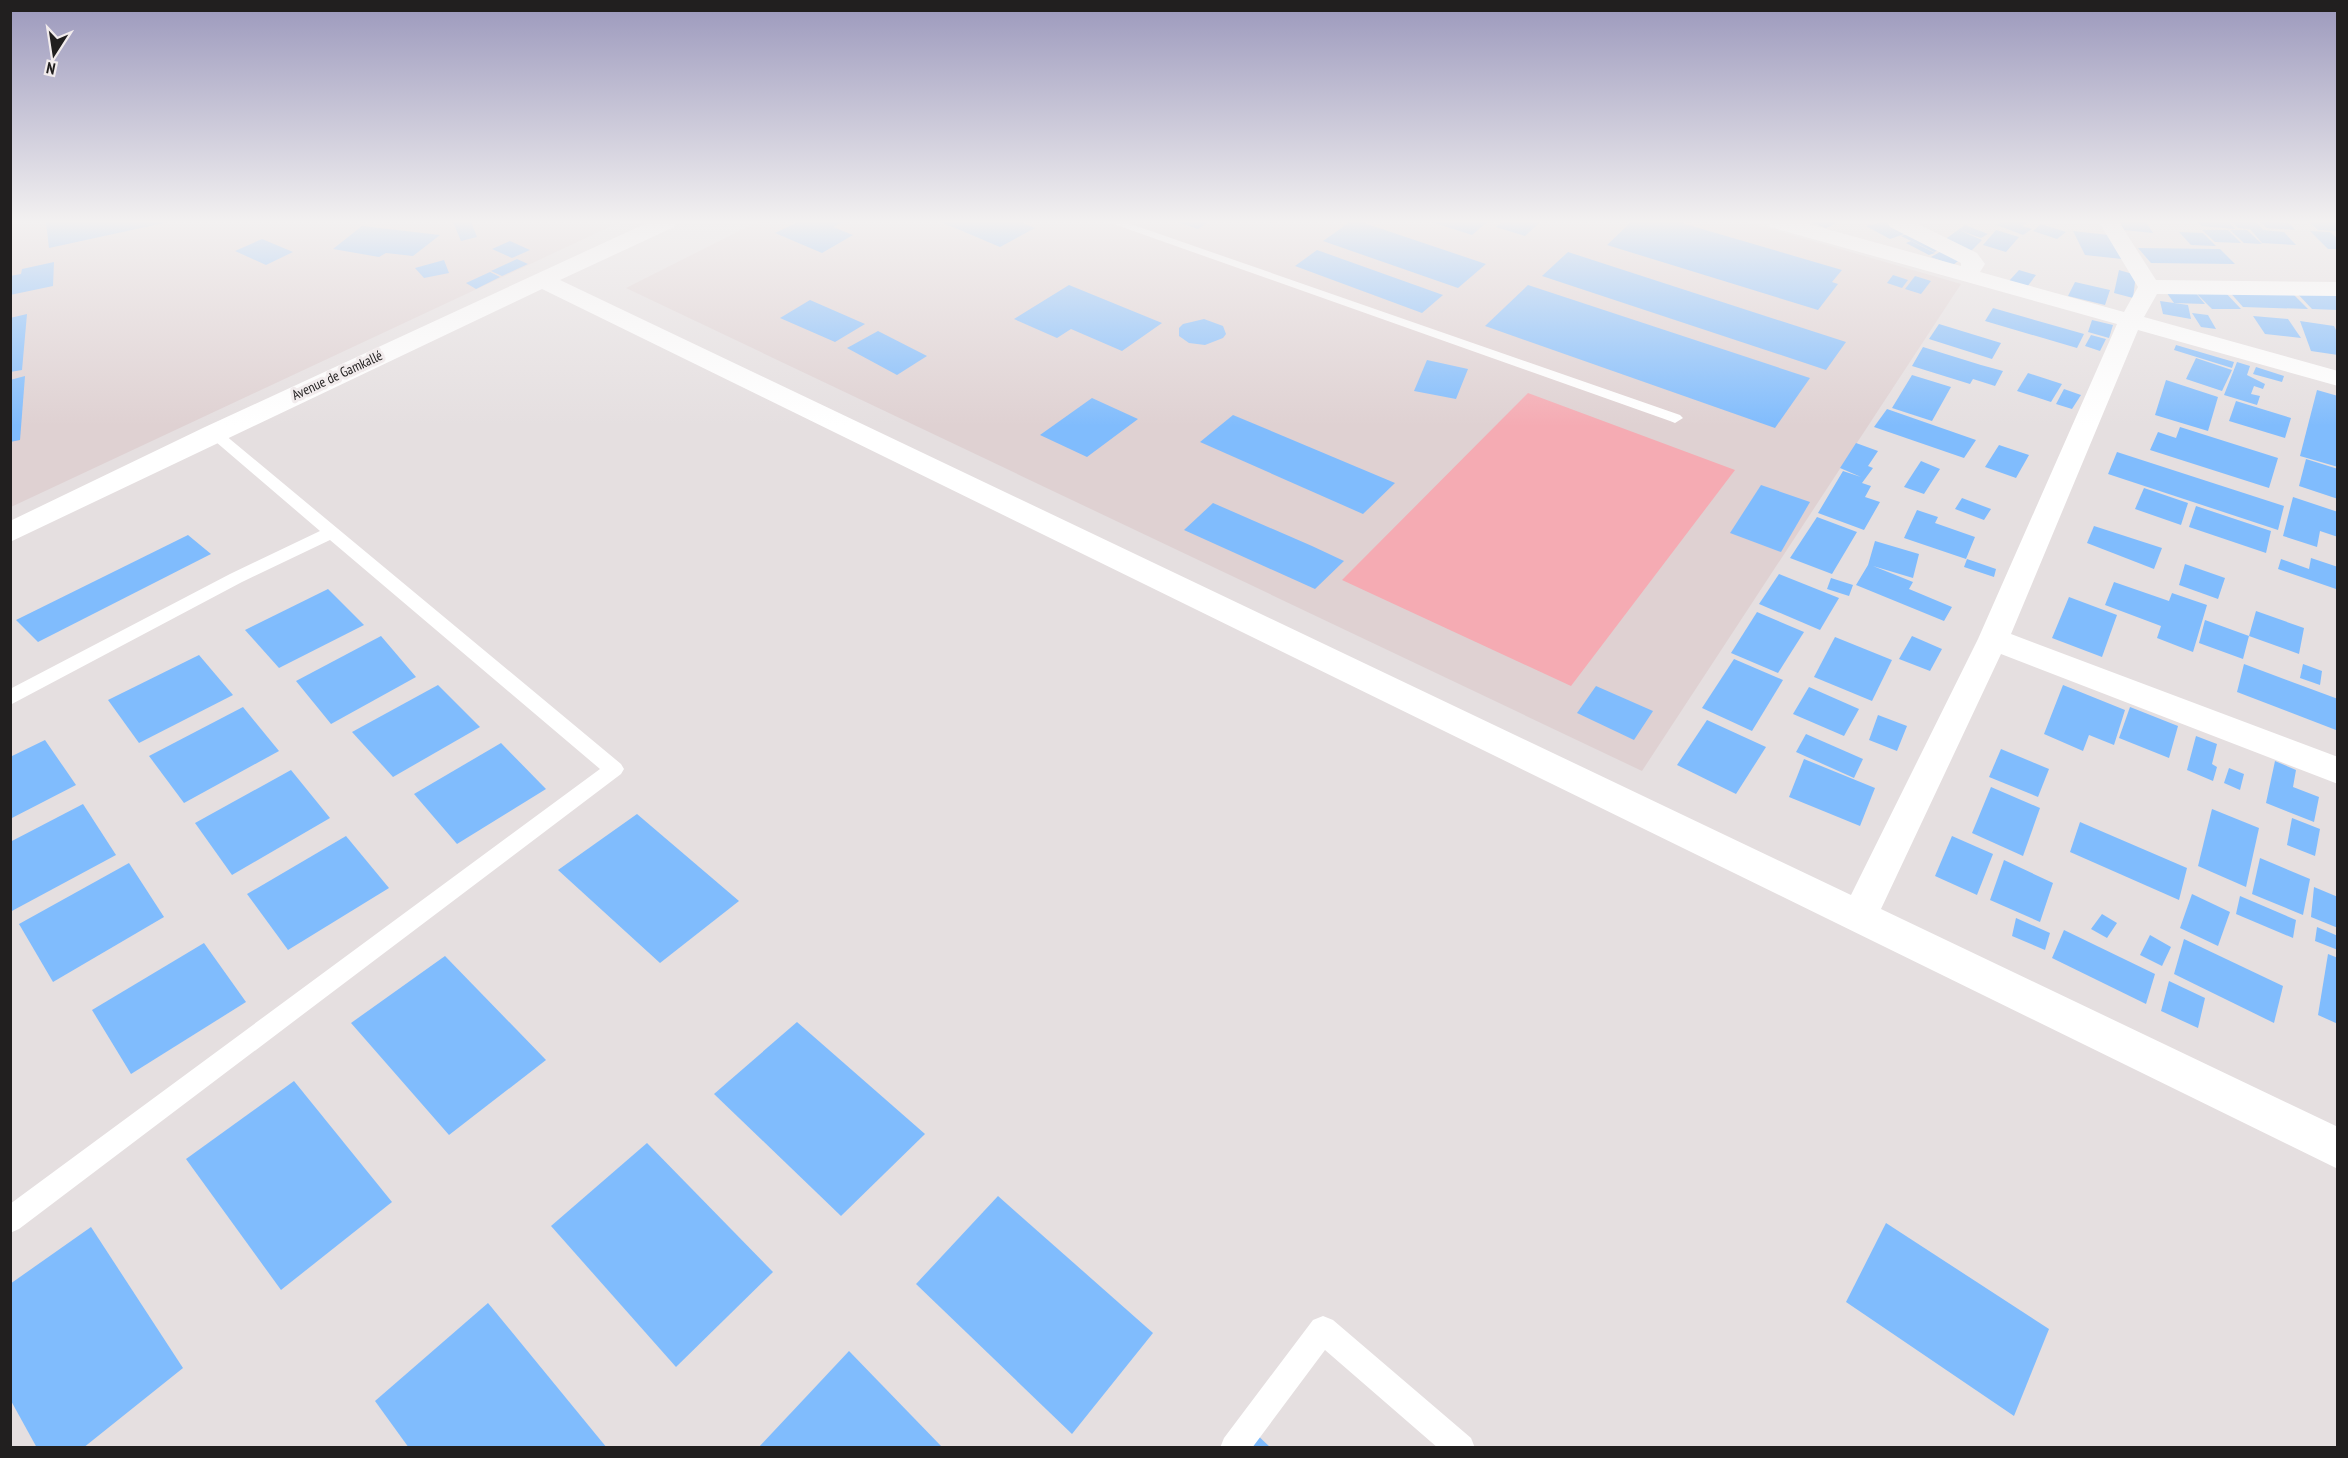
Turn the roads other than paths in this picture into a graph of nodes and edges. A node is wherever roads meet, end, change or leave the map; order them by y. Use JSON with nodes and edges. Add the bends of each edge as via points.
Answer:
{"nodes":[{"id":1,"x":520,"y":290,"type":"edge"},
{"id":2,"x":563,"y":290,"type":"edge"},
{"id":3,"x":1309,"y":290,"type":"edge"},
{"id":4,"x":2017,"y":290,"type":"edge"},
{"id":5,"x":2147,"y":290,"type":"edge"},
{"id":6,"x":2130,"y":321,"type":"junction"},
{"id":7,"x":2337,"y":379,"type":"edge"},
{"id":8,"x":1675,"y":418,"type":"dead end"},
{"id":9,"x":214,"y":433,"type":"junction"},
{"id":10,"x":332,"y":531,"type":"junction"},
{"id":11,"x":10,"y":533,"type":"edge"},
{"id":12,"x":1992,"y":639,"type":"junction"},
{"id":13,"x":10,"y":698,"type":"edge"},
{"id":14,"x":2337,"y":771,"type":"edge"},
{"id":15,"x":1858,"y":918,"type":"junction"},
{"id":16,"x":2337,"y":1149,"type":"edge"},
{"id":17,"x":10,"y":1220,"type":"edge"},
{"id":18,"x":1234,"y":1448,"type":"edge"},
{"id":19,"x":1461,"y":1448,"type":"edge"}],
"edges":[{"from":1,"to":9,"type":"street","name":"Avenue de Gamkallé"},
{"from":2,"to":15,"type":"street"},
{"from":3,"to":8,"type":"lane"},
{"from":4,"to":6,"type":"street"},
{"from":5,"to":6,"type":"street"},
{"from":6,"to":7,"type":"street"},
{"from":6,"to":12,"type":"street"},
{"from":9,"to":10,"type":"lane"},
{"from":9,"to":11,"type":"street","name":"Avenue de Gamkallé"},
{"from":10,"to":13,"type":"lane"},
{"from":10,"to":17,"type":"lane","via":[[614,769]]},
{"from":12,"to":14,"type":"street"},
{"from":12,"to":15,"type":"street"},
{"from":15,"to":16,"type":"street"},
{"from":18,"to":19,"type":"lane","via":[[1323,1330]]}]}
